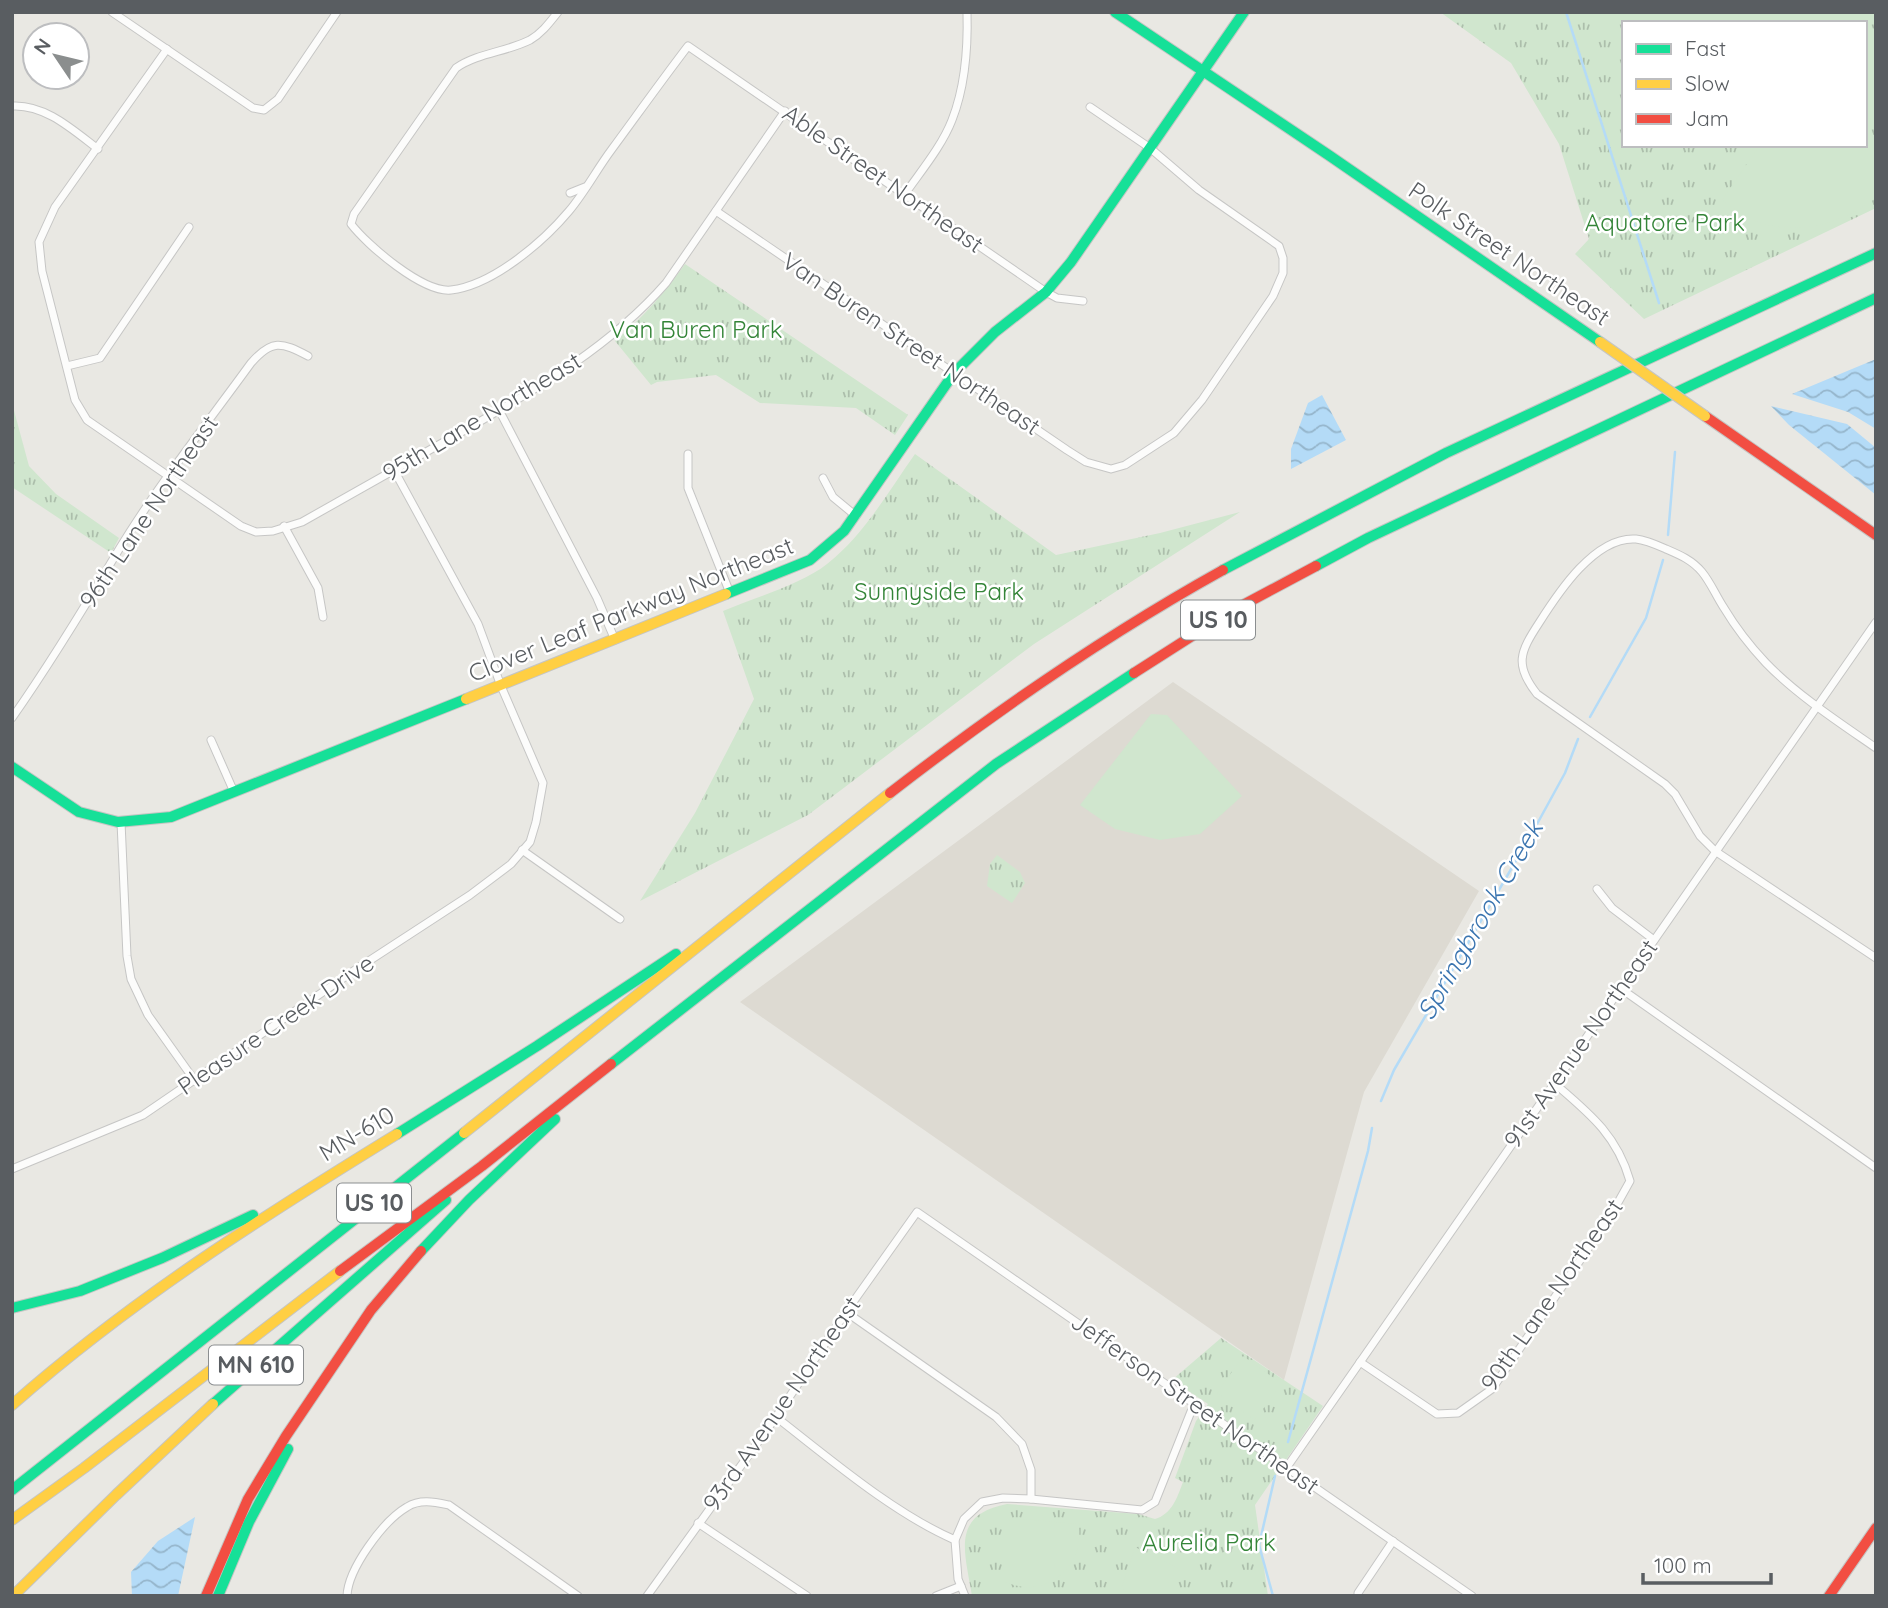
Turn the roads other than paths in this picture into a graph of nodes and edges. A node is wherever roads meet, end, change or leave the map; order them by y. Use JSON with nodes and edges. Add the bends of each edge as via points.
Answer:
{"nodes":[{"id":1,"x":112,"y":12,"type":"edge"},
{"id":2,"x":337,"y":12,"type":"edge"},
{"id":3,"x":558,"y":12,"type":"edge"},
{"id":4,"x":967,"y":12,"type":"edge"},
{"id":5,"x":1115,"y":12,"type":"edge"},
{"id":6,"x":1244,"y":12,"type":"edge"},
{"id":7,"x":167,"y":49,"type":"junction"},
{"id":8,"x":1203,"y":71,"type":"junction"},
{"id":9,"x":12,"y":106,"type":"edge"},
{"id":10,"x":1090,"y":107,"type":"dead end"},
{"id":11,"x":785,"y":111,"type":"junction"},
{"id":12,"x":1150,"y":148,"type":"junction"},
{"id":13,"x":98,"y":149,"type":"junction"},
{"id":14,"x":585,"y":187,"type":"junction"},
{"id":15,"x":570,"y":193,"type":"dead end"},
{"id":16,"x":905,"y":194,"type":"junction"},
{"id":17,"x":716,"y":212,"type":"junction"},
{"id":18,"x":189,"y":227,"type":"dead end"},
{"id":19,"x":1876,"y":253,"type":"edge"},
{"id":20,"x":1046,"y":292,"type":"junction"},
{"id":21,"x":1876,"y":298,"type":"edge"},
{"id":22,"x":1083,"y":301,"type":"dead end"},
{"id":23,"x":308,"y":356,"type":"dead end"},
{"id":24,"x":67,"y":366,"type":"junction"},
{"id":25,"x":954,"y":373,"type":"junction"},
{"id":26,"x":499,"y":410,"type":"junction"},
{"id":27,"x":688,"y":454,"type":"dead end"},
{"id":28,"x":394,"y":470,"type":"junction"},
{"id":29,"x":167,"y":477,"type":"junction"},
{"id":30,"x":823,"y":478,"type":"dead end"},
{"id":31,"x":856,"y":516,"type":"junction"},
{"id":32,"x":284,"y":526,"type":"junction"},
{"id":33,"x":1876,"y":535,"type":"edge"},
{"id":34,"x":730,"y":593,"type":"junction"},
{"id":35,"x":323,"y":617,"type":"dead end"},
{"id":36,"x":1876,"y":622,"type":"edge"},
{"id":37,"x":615,"y":640,"type":"junction"},
{"id":38,"x":501,"y":685,"type":"junction"},
{"id":39,"x":1816,"y":706,"type":"junction"},
{"id":40,"x":12,"y":718,"type":"edge"},
{"id":41,"x":211,"y":740,"type":"dead end"},
{"id":42,"x":1876,"y":748,"type":"edge"},
{"id":43,"x":12,"y":767,"type":"edge"},
{"id":44,"x":234,"y":792,"type":"junction"},
{"id":45,"x":121,"y":822,"type":"junction"},
{"id":46,"x":522,"y":850,"type":"junction"},
{"id":47,"x":1716,"y":851,"type":"junction"},
{"id":48,"x":1597,"y":889,"type":"dead end"},
{"id":49,"x":734,"y":914,"type":"junction"},
{"id":50,"x":620,"y":919,"type":"dead end"},
{"id":51,"x":1654,"y":940,"type":"junction"},
{"id":52,"x":1876,"y":958,"type":"edge"},
{"id":53,"x":1620,"y":988,"type":"junction"},
{"id":54,"x":628,"y":1051,"type":"junction"},
{"id":55,"x":195,"y":1081,"type":"junction"},
{"id":56,"x":1554,"y":1083,"type":"junction"},
{"id":57,"x":482,"y":1166,"type":"junction"},
{"id":58,"x":1876,"y":1167,"type":"edge"},
{"id":59,"x":12,"y":1169,"type":"edge"},
{"id":60,"x":302,"y":1192,"type":"junction"},
{"id":61,"x":917,"y":1212,"type":"joint"},
{"id":62,"x":12,"y":1308,"type":"edge"},
{"id":63,"x":846,"y":1312,"type":"junction"},
{"id":64,"x":1360,"y":1362,"type":"junction"},
{"id":65,"x":320,"y":1386,"type":"junction"},
{"id":66,"x":1194,"y":1404,"type":"junction"},
{"id":67,"x":12,"y":1405,"type":"edge"},
{"id":68,"x":776,"y":1417,"type":"junction"},
{"id":69,"x":1287,"y":1467,"type":"junction"},
{"id":70,"x":12,"y":1490,"type":"edge"},
{"id":71,"x":1031,"y":1499,"type":"junction"},
{"id":72,"x":12,"y":1520,"type":"edge"},
{"id":73,"x":698,"y":1523,"type":"junction"},
{"id":74,"x":1876,"y":1528,"type":"edge"},
{"id":75,"x":955,"y":1540,"type":"junction"},
{"id":76,"x":1393,"y":1541,"type":"junction"},
{"id":77,"x":961,"y":1586,"type":"junction"},
{"id":78,"x":13,"y":1596,"type":"edge"},
{"id":79,"x":206,"y":1596,"type":"edge"},
{"id":80,"x":218,"y":1596,"type":"edge"},
{"id":81,"x":347,"y":1596,"type":"edge"},
{"id":82,"x":578,"y":1596,"type":"edge"},
{"id":83,"x":648,"y":1596,"type":"edge"},
{"id":84,"x":807,"y":1596,"type":"edge"},
{"id":85,"x":936,"y":1596,"type":"edge"},
{"id":86,"x":965,"y":1596,"type":"edge"},
{"id":87,"x":1358,"y":1596,"type":"edge"},
{"id":88,"x":1472,"y":1596,"type":"edge"},
{"id":89,"x":1829,"y":1596,"type":"edge"}],
"edges":[{"from":1,"to":7,"type":"street"},
{"from":2,"to":7,"type":"street","via":[[278,99],[264,110],[253,108]]},
{"from":3,"to":14,"type":"street","via":[[530,40],[456,68],[351,224],[362,239],[411,275],[450,290],[490,277],[546,236]]},
{"from":4,"to":16,"type":"street","via":[[960,97],[951,122]]},
{"from":5,"to":8,"type":"main road","name":"Polk Street Northeast"},
{"from":6,"to":8,"type":"main road","name":"Clover Leaf Parkway Northeast"},
{"from":7,"to":13,"type":"street","name":"95th Lane Northeast"},
{"from":8,"to":12,"type":"main road","name":"Clover Leaf Parkway Northeast"},
{"from":8,"to":33,"type":"main road","name":"Polk Street Northeast","bridge":true},
{"from":9,"to":13,"type":"street","via":[[25,105],[60,120]]},
{"from":10,"to":12,"type":"street"},
{"from":11,"to":14,"type":"street","name":"Able Street Northeast","via":[[688,46]]},
{"from":11,"to":16,"type":"street","name":"Able Street Northeast"},
{"from":11,"to":17,"type":"street","name":"95th Lane Northeast"},
{"from":12,"to":20,"type":"main road","name":"Clover Leaf Parkway Northeast"},
{"from":12,"to":25,"type":"street","name":"Van Buren Street Northeast","via":[[1199,190],[1279,246],[1283,258],[1283,273],[1273,296],[1204,398],[1174,433],[1111,469],[1078,457]]},
{"from":13,"to":24,"type":"street","name":"95th Lane Northeast","via":[[55,207],[40,242],[42,271]]},
{"from":14,"to":15,"type":"street"},
{"from":16,"to":20,"type":"street","name":"Able Street Northeast"},
{"from":17,"to":25,"type":"street","name":"Van Buren Street Northeast"},
{"from":17,"to":26,"type":"street","name":"95th Lane Northeast","via":[[643,310],[608,341]]},
{"from":18,"to":24,"type":"street","via":[[100,358]]},
{"from":19,"to":49,"type":"main road","number":"US 10","via":[[1349,500],[1192,587],[1022,696]]},
{"from":20,"to":22,"type":"street","name":"Able Street Northeast"},
{"from":20,"to":25,"type":"main road","name":"Clover Leaf Parkway Northeast","via":[[995,332]]},
{"from":21,"to":54,"type":"main road","number":"US 10","via":[[1380,532],[1228,613],[996,764]]},
{"from":23,"to":29,"type":"street","name":"96th Lane Northeast","via":[[275,345],[264,348]]},
{"from":24,"to":29,"type":"street","name":"95th Lane Northeast","via":[[75,400],[87,419]]},
{"from":25,"to":31,"type":"main road","name":"Clover Leaf Parkway Northeast"},
{"from":26,"to":28,"type":"street","name":"95th Lane Northeast"},
{"from":26,"to":37,"type":"street"},
{"from":27,"to":34,"type":"street","via":[[688,488]]},
{"from":28,"to":32,"type":"street","name":"95th Lane Northeast","via":[[302,522]]},
{"from":28,"to":38,"type":"street","name":"Pleasure Creek Drive","via":[[478,624]]},
{"from":29,"to":32,"type":"street","name":"95th Lane Northeast","via":[[241,527],[256,532]]},
{"from":29,"to":40,"type":"street","name":"96th Lane Northeast"},
{"from":30,"to":31,"type":"street","via":[[833,497]]},
{"from":31,"to":34,"type":"main road","name":"Clover Leaf Parkway Northeast","via":[[835,541],[810,560]]},
{"from":32,"to":35,"type":"street","via":[[318,588]]},
{"from":34,"to":37,"type":"main road","name":"Clover Leaf Parkway Northeast"},
{"from":36,"to":39,"type":"street","name":"91st Avenue Northeast"},
{"from":37,"to":38,"type":"main road","name":"Clover Leaf Parkway Northeast"},
{"from":38,"to":44,"type":"main road","name":"Clover Leaf Parkway Northeast"},
{"from":38,"to":46,"type":"street","name":"Pleasure Creek Drive","via":[[543,783],[537,822]]},
{"from":39,"to":42,"type":"street"},
{"from":39,"to":47,"type":"street","name":"91st Avenue Northeast"},
{"from":39,"to":47,"type":"street","via":[[1768,665],[1741,634],[1700,570],[1657,545],[1636,539],[1614,542],[1598,552],[1542,618],[1523,647],[1526,680],[1553,707],[1665,783],[1700,836]]},
{"from":41,"to":44,"type":"street"},
{"from":43,"to":45,"type":"main road","name":"Clover Leaf Parkway Northeast","via":[[79,812]]},
{"from":44,"to":45,"type":"main road","name":"Clover Leaf Parkway Northeast","via":[[171,817]]},
{"from":45,"to":55,"type":"street","via":[[131,979],[148,1015]]},
{"from":46,"to":50,"type":"street"},
{"from":46,"to":55,"type":"street","name":"Pleasure Creek Drive","via":[[470,895]]},
{"from":47,"to":51,"type":"street","name":"91st Avenue Northeast"},
{"from":47,"to":52,"type":"street"},
{"from":48,"to":51,"type":"street","via":[[1612,908]]},
{"from":49,"to":60,"type":"main road","name":"MN-610","via":[[483,1080]]},
{"from":49,"to":70,"type":"main road","number":"US 10","via":[[637,996]]},
{"from":51,"to":53,"type":"street","name":"91st Avenue Northeast"},
{"from":53,"to":56,"type":"street","name":"91st Avenue Northeast"},
{"from":53,"to":58,"type":"street"},
{"from":54,"to":57,"type":"main road","number":"US 10"},
{"from":54,"to":65,"type":"main road","via":[[417,1255],[371,1310]]},
{"from":55,"to":59,"type":"street","name":"Pleasure Creek Drive","via":[[143,1115]]},
{"from":56,"to":64,"type":"street","name":"91st Avenue Northeast"},
{"from":56,"to":64,"type":"street","name":"90th Lane Northeast","via":[[1599,1122],[1623,1158],[1630,1181],[1492,1389],[1458,1413],[1437,1414]]},
{"from":57,"to":72,"type":"main road","number":"US 10"},
{"from":57,"to":78,"type":"main road","number":"MN 610","via":[[180,1434]]},
{"from":60,"to":62,"type":"main road","via":[[80,1291]]},
{"from":60,"to":67,"type":"main road","name":"MN-610","via":[[160,1284],[60,1361]]},
{"from":61,"to":63,"type":"street","name":"93rd Avenue Northeast"},
{"from":61,"to":66,"type":"street","name":"Jefferson Street Northeast"},
{"from":63,"to":68,"type":"street","name":"93rd Avenue Northeast"},
{"from":63,"to":71,"type":"street","via":[[996,1417],[1022,1444],[1031,1470]]},
{"from":64,"to":69,"type":"street","name":"91st Avenue Northeast"},
{"from":65,"to":79,"type":"main road","via":[[248,1499]]},
{"from":65,"to":80,"type":"main road","via":[[249,1522]]},
{"from":66,"to":69,"type":"street","name":"Jefferson Street Northeast"},
{"from":66,"to":71,"type":"street","via":[[1155,1502],[1142,1510]]},
{"from":68,"to":73,"type":"street","name":"93rd Avenue Northeast"},
{"from":68,"to":75,"type":"street","via":[[926,1528]]},
{"from":69,"to":76,"type":"street","name":"Jefferson Street Northeast"},
{"from":71,"to":75,"type":"street","via":[[982,1502],[964,1519]]},
{"from":73,"to":83,"type":"street","name":"93rd Avenue Northeast"},
{"from":73,"to":84,"type":"street"},
{"from":74,"to":89,"type":"main road"},
{"from":75,"to":77,"type":"street"},
{"from":76,"to":87,"type":"street"},
{"from":76,"to":88,"type":"street","name":"Jefferson Street Northeast"},
{"from":77,"to":85,"type":"street"},
{"from":77,"to":86,"type":"street"},
{"from":81,"to":82,"type":"street","via":[[348,1583],[380,1531],[407,1507],[428,1501],[449,1505]]}]}
